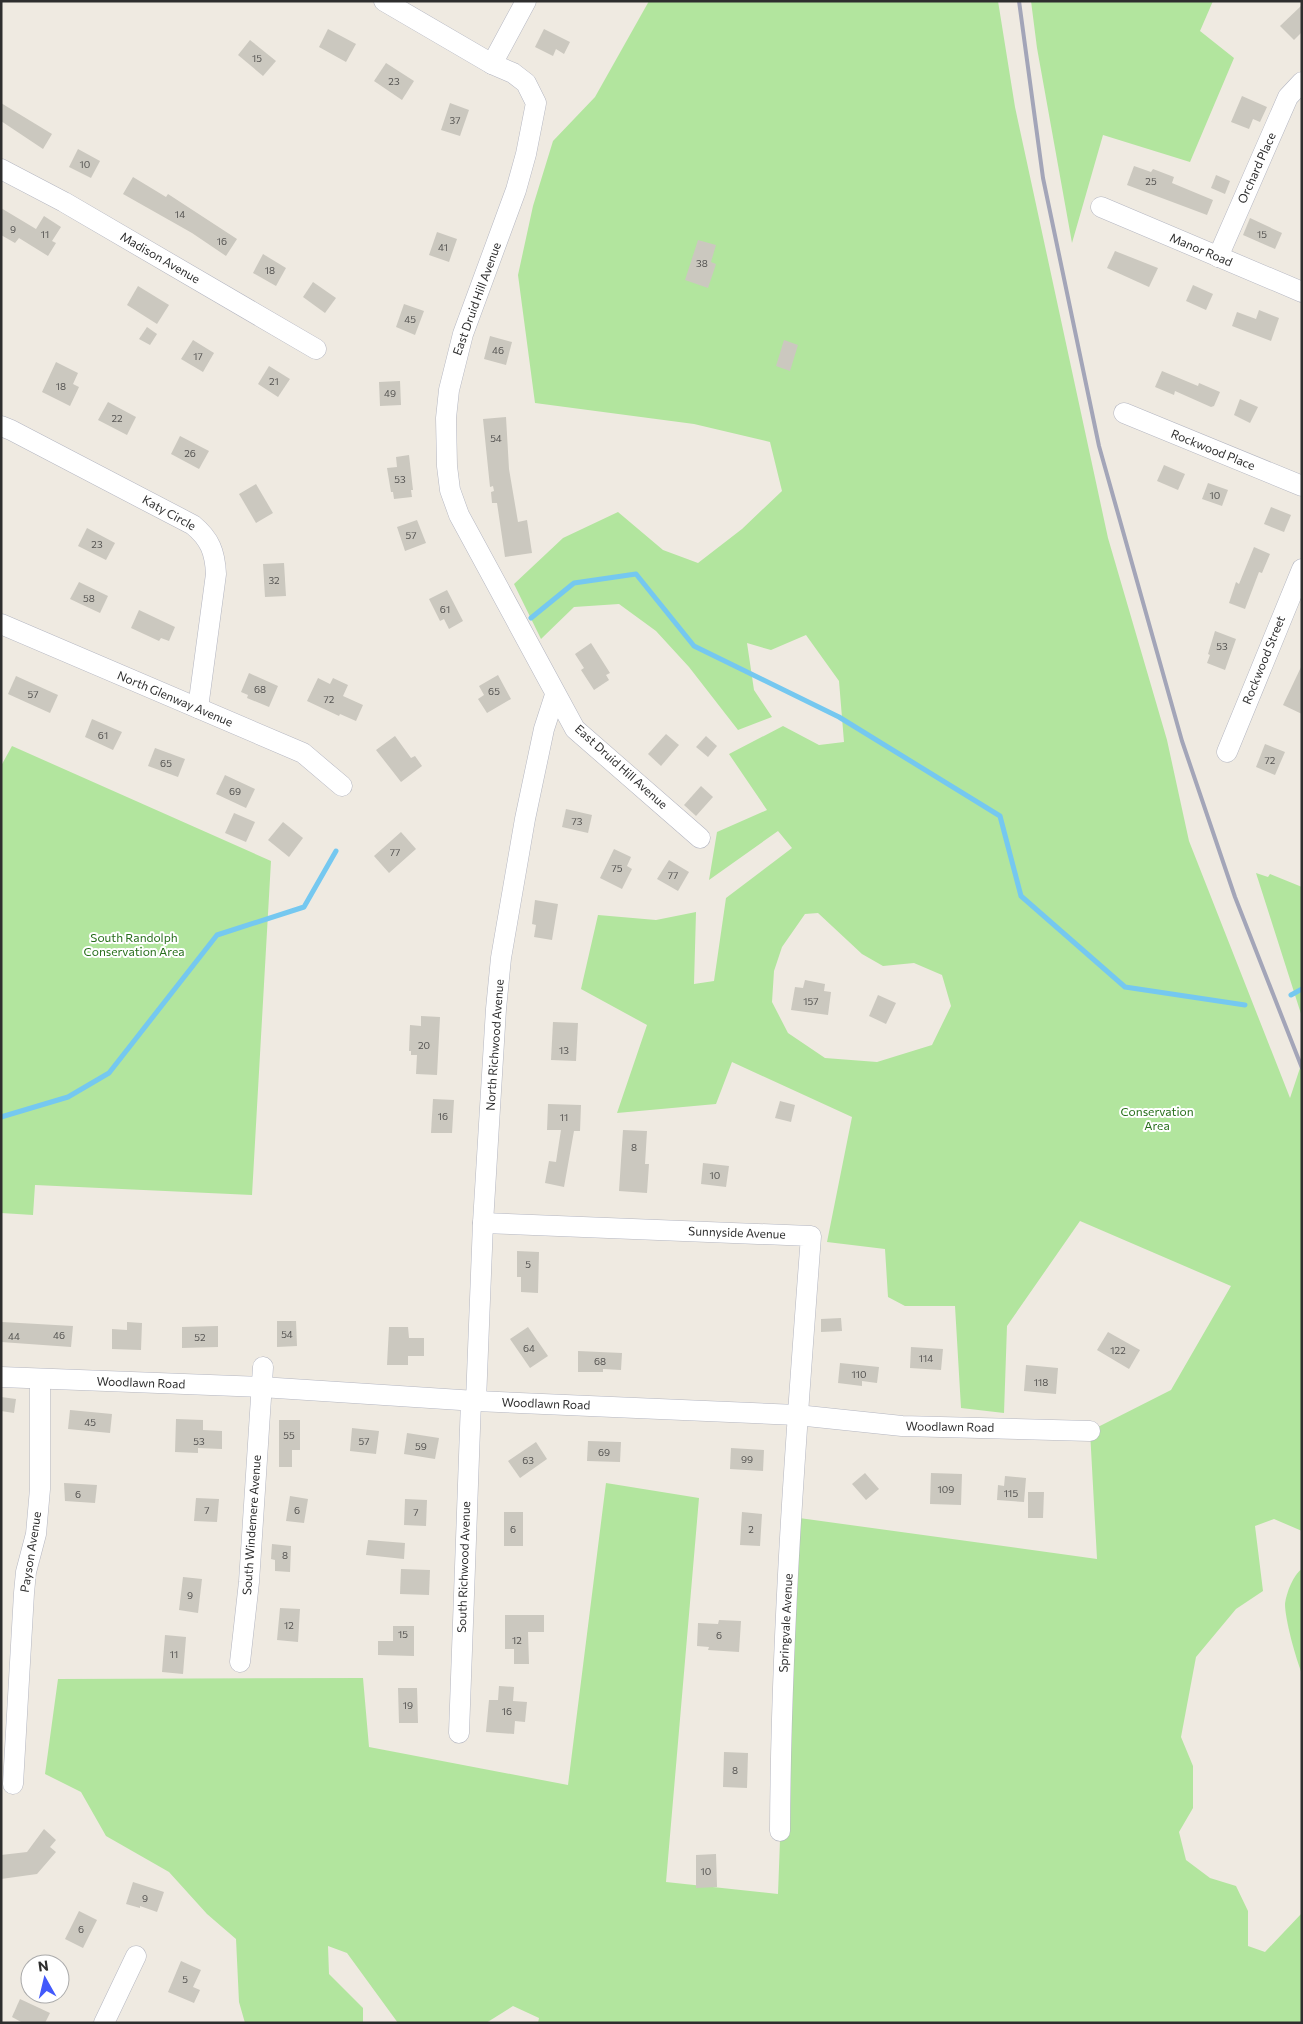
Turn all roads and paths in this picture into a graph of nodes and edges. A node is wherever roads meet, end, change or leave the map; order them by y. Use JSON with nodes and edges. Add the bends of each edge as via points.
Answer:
{"nodes":[{"id":1,"x":384,"y":1,"type":"edge"},
{"id":2,"x":526,"y":1,"type":"edge"},
{"id":3,"x":492,"y":64,"type":"junction"},
{"id":4,"x":1301,"y":82,"type":"edge"},
{"id":5,"x":1,"y":169,"type":"edge"},
{"id":6,"x":1101,"y":207,"type":"dead end"},
{"id":7,"x":1218,"y":257,"type":"junction"},
{"id":8,"x":1302,"y":292,"type":"edge"},
{"id":9,"x":316,"y":349,"type":"dead end"},
{"id":10,"x":1124,"y":414,"type":"dead end"},
{"id":11,"x":1,"y":426,"type":"edge"},
{"id":12,"x":1302,"y":486,"type":"edge"},
{"id":13,"x":1302,"y":569,"type":"edge"},
{"id":14,"x":1,"y":624,"type":"edge"},
{"id":15,"x":555,"y":695,"type":"junction"},
{"id":16,"x":198,"y":708,"type":"junction"},
{"id":17,"x":1227,"y":752,"type":"dead end"},
{"id":18,"x":342,"y":786,"type":"dead end"},
{"id":19,"x":700,"y":838,"type":"dead end"},
{"id":20,"x":483,"y":1223,"type":"junction"},
{"id":21,"x":263,"y":1367,"type":"dead end"},
{"id":22,"x":1,"y":1377,"type":"edge"},
{"id":23,"x":40,"y":1379,"type":"junction"},
{"id":24,"x":261,"y":1388,"type":"junction"},
{"id":25,"x":473,"y":1401,"type":"junction"},
{"id":26,"x":797,"y":1416,"type":"junction"},
{"id":27,"x":1090,"y":1431,"type":"dead end"},
{"id":28,"x":240,"y":1662,"type":"dead end"},
{"id":29,"x":459,"y":1733,"type":"dead end"},
{"id":30,"x":13,"y":1784,"type":"dead end"},
{"id":31,"x":780,"y":1831,"type":"dead end"},
{"id":32,"x":136,"y":1956,"type":"dead end"},
{"id":33,"x":104,"y":2023,"type":"edge"}],
"edges":[{"from":1,"to":3,"type":"street","name":"East Druid Hill Avenue"},
{"from":2,"to":3,"type":"street"},
{"from":3,"to":15,"type":"street","name":"East Druid Hill Avenue","via":[[526,83],[536,103],[516,190],[462,334],[455,362],[446,418],[447,466],[450,490],[459,515]]},
{"from":4,"to":7,"type":"street","name":"Orchard Place","via":[[1288,97]]},
{"from":5,"to":9,"type":"street","name":"Madison Avenue","via":[[64,202]]},
{"from":6,"to":7,"type":"street","name":"Manor Road"},
{"from":7,"to":8,"type":"street","name":"Manor Road"},
{"from":10,"to":12,"type":"street","name":"Rockwood Place"},
{"from":11,"to":16,"type":"street","name":"Katy Circle","via":[[204,534],[212,546],[216,574]]},
{"from":13,"to":17,"type":"street","name":"Rockwood Street"},
{"from":14,"to":16,"type":"street","name":"North Glenway Avenue"},
{"from":15,"to":19,"type":"street","name":"East Druid Hill Avenue","via":[[575,729]]},
{"from":15,"to":20,"type":"street","name":"North Richwood Avenue","via":[[544,729],[525,819],[501,958]]},
{"from":16,"to":18,"type":"street","name":"North Glenway Avenue","via":[[303,753]]},
{"from":20,"to":25,"type":"street","name":"North Richwood Avenue"},
{"from":20,"to":26,"type":"street","name":"Sunnyside Avenue","via":[[811,1236]]},
{"from":21,"to":24,"type":"street","name":"South Windemere Avenue"},
{"from":22,"to":23,"type":"street","name":"Woodlawn Road"},
{"from":23,"to":24,"type":"street","name":"Woodlawn Road"},
{"from":23,"to":30,"type":"street","name":"Payson Avenue","via":[[40,1489],[36,1534],[24,1593]]},
{"from":24,"to":25,"type":"street","name":"Woodlawn Road"},
{"from":24,"to":28,"type":"street","name":"South Windemere Avenue","via":[[249,1582]]},
{"from":25,"to":26,"type":"street","name":"Woodlawn Road"},
{"from":25,"to":29,"type":"street","name":"South Richwood Avenue"},
{"from":26,"to":27,"type":"street","name":"Woodlawn Road","via":[[902,1426]]},
{"from":26,"to":31,"type":"street","name":"Springvale Avenue","via":[[780,1732]]},
{"from":32,"to":33,"type":"street"}]}
